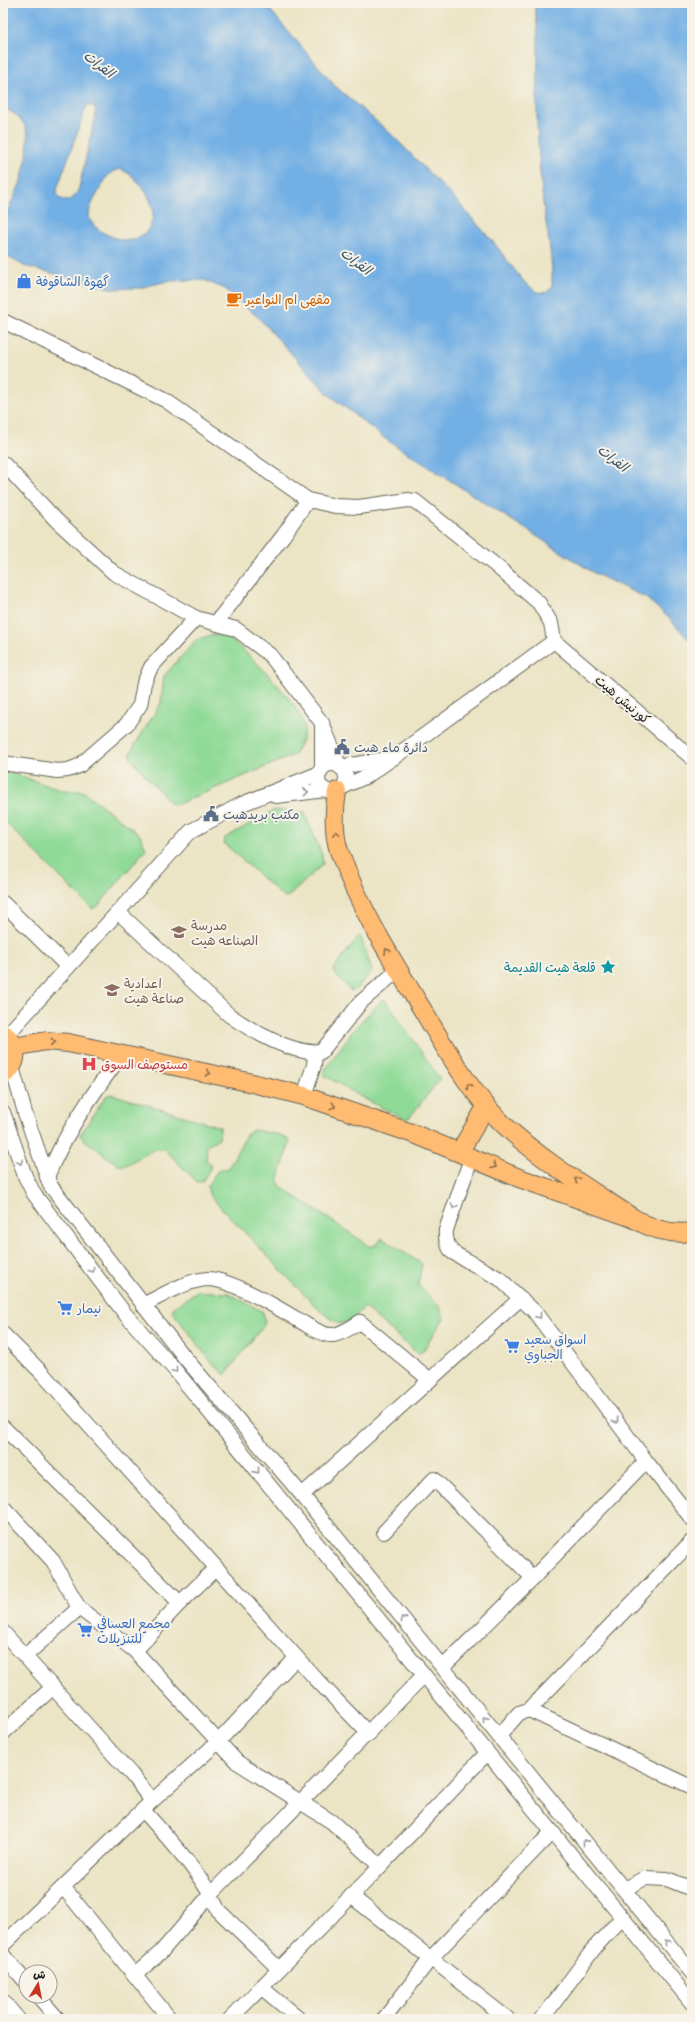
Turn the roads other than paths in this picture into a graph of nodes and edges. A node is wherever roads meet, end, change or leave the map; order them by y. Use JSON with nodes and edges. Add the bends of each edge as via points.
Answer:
{"nodes":[{"id":1,"x":3,"y":321,"type":"edge"},
{"id":2,"x":3,"y":463,"type":"edge"},
{"id":3,"x":308,"y":500,"type":"junction"},
{"id":4,"x":196,"y":618,"type":"junction"},
{"id":5,"x":216,"y":623,"type":"junction"},
{"id":6,"x":554,"y":641,"type":"junction"},
{"id":7,"x":322,"y":723,"type":"junction"},
{"id":8,"x":393,"y":758,"type":"junction"},
{"id":9,"x":692,"y":758,"type":"edge"},
{"id":10,"x":3,"y":763,"type":"edge"},
{"id":11,"x":340,"y":767,"type":"junction"},
{"id":12,"x":321,"y":771,"type":"junction"},
{"id":13,"x":335,"y":789,"type":"junction"},
{"id":14,"x":258,"y":799,"type":"junction"},
{"id":15,"x":3,"y":903,"type":"edge"},
{"id":16,"x":118,"y":912,"type":"junction"},
{"id":17,"x":68,"y":967,"type":"junction"},
{"id":18,"x":398,"y":970,"type":"junction"},
{"id":19,"x":8,"y":1039,"type":"edge"},
{"id":20,"x":315,"y":1053,"type":"junction"},
{"id":21,"x":122,"y":1055,"type":"junction"},
{"id":22,"x":8,"y":1071,"type":"edge"},
{"id":23,"x":304,"y":1096,"type":"junction"},
{"id":24,"x":486,"y":1107,"type":"junction"},
{"id":25,"x":3,"y":1112,"type":"edge"},
{"id":26,"x":535,"y":1151,"type":"junction"},
{"id":27,"x":466,"y":1154,"type":"junction"},
{"id":28,"x":47,"y":1177,"type":"junction"},
{"id":29,"x":519,"y":1178,"type":"junction"},
{"id":30,"x":633,"y":1218,"type":"junction"},
{"id":31,"x":692,"y":1232,"type":"edge"},
{"id":32,"x":521,"y":1298,"type":"junction"},
{"id":33,"x":143,"y":1305,"type":"junction"},
{"id":34,"x":3,"y":1334,"type":"edge"},
{"id":35,"x":430,"y":1380,"type":"junction"},
{"id":36,"x":3,"y":1427,"type":"edge"},
{"id":37,"x":646,"y":1462,"type":"junction"},
{"id":38,"x":302,"y":1495,"type":"junction"},
{"id":39,"x":3,"y":1507,"type":"edge"},
{"id":40,"x":692,"y":1519,"type":"edge"},
{"id":41,"x":384,"y":1532,"type":"dead end"},
{"id":42,"x":692,"y":1541,"type":"edge"},
{"id":43,"x":216,"y":1568,"type":"junction"},
{"id":44,"x":533,"y":1578,"type":"junction"},
{"id":45,"x":180,"y":1603,"type":"junction"},
{"id":46,"x":79,"y":1608,"type":"junction"},
{"id":47,"x":3,"y":1632,"type":"edge"},
{"id":48,"x":134,"y":1651,"type":"junction"},
{"id":49,"x":25,"y":1656,"type":"junction"},
{"id":50,"x":296,"y":1658,"type":"junction"},
{"id":51,"x":442,"y":1667,"type":"junction"},
{"id":52,"x":424,"y":1675,"type":"junction"},
{"id":53,"x":53,"y":1687,"type":"junction"},
{"id":54,"x":529,"y":1710,"type":"junction"},
{"id":55,"x":3,"y":1733,"type":"edge"},
{"id":56,"x":369,"y":1734,"type":"junction"},
{"id":57,"x":499,"y":1736,"type":"junction"},
{"id":58,"x":218,"y":1742,"type":"junction"},
{"id":59,"x":487,"y":1753,"type":"junction"},
{"id":60,"x":692,"y":1787,"type":"edge"},
{"id":61,"x":302,"y":1802,"type":"junction"},
{"id":62,"x":147,"y":1806,"type":"junction"},
{"id":63,"x":552,"y":1832,"type":"junction"},
{"id":64,"x":380,"y":1866,"type":"junction"},
{"id":65,"x":64,"y":1888,"type":"junction"},
{"id":66,"x":624,"y":1889,"type":"junction"},
{"id":67,"x":692,"y":1889,"type":"edge"},
{"id":68,"x":210,"y":1895,"type":"junction"},
{"id":69,"x":351,"y":1896,"type":"junction"},
{"id":70,"x":622,"y":1918,"type":"junction"},
{"id":71,"x":648,"y":1919,"type":"junction"},
{"id":72,"x":632,"y":1930,"type":"junction"},
{"id":73,"x":3,"y":1945,"type":"edge"},
{"id":74,"x":3,"y":1955,"type":"edge"},
{"id":75,"x":431,"y":1958,"type":"junction"},
{"id":76,"x":279,"y":1969,"type":"junction"},
{"id":77,"x":692,"y":1972,"type":"edge"},
{"id":78,"x":18,"y":1973,"type":"edge"},
{"id":79,"x":135,"y":1975,"type":"junction"},
{"id":80,"x":261,"y":1987,"type":"junction"},
{"id":81,"x":3,"y":2001,"type":"edge"},
{"id":82,"x":692,"y":2003,"type":"edge"},
{"id":83,"x":45,"y":2004,"type":"edge"},
{"id":84,"x":18,"y":2019,"type":"edge"},
{"id":85,"x":58,"y":2019,"type":"edge"},
{"id":86,"x":170,"y":2019,"type":"edge"},
{"id":87,"x":230,"y":2019,"type":"edge"},
{"id":88,"x":299,"y":2019,"type":"edge"},
{"id":89,"x":384,"y":2019,"type":"edge"},
{"id":90,"x":508,"y":2019,"type":"edge"},
{"id":91,"x":542,"y":2019,"type":"edge"}],
"edges":[{"from":1,"to":3,"type":"street","via":[[165,400]]},
{"from":2,"to":4,"type":"street","via":[[56,520],[114,573]]},
{"from":3,"to":5,"type":"street"},
{"from":3,"to":6,"type":"street","via":[[335,506],[359,507],[415,501],[539,603],[551,623]]},
{"from":4,"to":5,"type":"street"},
{"from":4,"to":10,"type":"street","via":[[151,666],[144,683],[140,705],[127,724],[79,766],[57,771]]},
{"from":5,"to":7,"type":"street","via":[[236,629],[270,655]]},
{"from":6,"to":8,"type":"street"},
{"from":6,"to":9,"type":"street","name":"كورنيش هيت"},
{"from":7,"to":11,"type":"street"},
{"from":7,"to":12,"type":"street"},
{"from":8,"to":11,"type":"street"},
{"from":8,"to":13,"type":"street","via":[[367,776]]},
{"from":11,"to":12,"type":"street","via":[[329,765]]},
{"from":11,"to":13,"type":"street","via":[[346,776]]},
{"from":12,"to":13,"type":"street","via":[[319,781]]},
{"from":12,"to":14,"type":"street"},
{"from":14,"to":13,"type":"street","one_way":true},
{"from":18,"to":13,"type":"main road","one_way":true,"via":[[366,912],[339,851],[334,815]]},
{"from":14,"to":16,"type":"street","via":[[242,804],[190,831]]},
{"from":15,"to":17,"type":"street"},
{"from":16,"to":17,"type":"street"},
{"from":16,"to":20,"type":"street","via":[[229,1015],[250,1029],[292,1048]]},
{"from":17,"to":19,"type":"street"},
{"from":18,"to":20,"type":"street","via":[[361,1002],[321,1052]]},
{"from":24,"to":18,"type":"main road","one_way":true,"via":[[462,1076]]},
{"from":19,"to":21,"type":"main road","one_way":true,"via":[[57,1042]]},
{"from":19,"to":22,"type":"main road","via":[[16,1054]]},
{"from":20,"to":23,"type":"street","via":[[314,1065]]},
{"from":21,"to":23,"type":"main road","one_way":true},
{"from":21,"to":28,"type":"street","via":[[103,1079],[57,1153]]},
{"from":22,"to":28,"type":"street"},
{"from":23,"to":27,"type":"main road","one_way":true},
{"from":24,"to":26,"type":"main road"},
{"from":24,"to":27,"type":"main road"},
{"from":25,"to":52,"type":"street","one_way":true,"via":[[25,1176],[34,1194],[126,1315],[175,1370]]},
{"from":26,"to":29,"type":"main road"},
{"from":30,"to":26,"type":"main road","one_way":true},
{"from":27,"to":29,"type":"main road","one_way":true},
{"from":27,"to":32,"type":"street","one_way":true,"via":[[447,1225],[446,1242],[452,1252],[500,1279]]},
{"from":28,"to":33,"type":"street","via":[[50,1185]]},
{"from":29,"to":30,"type":"main road"},
{"from":30,"to":31,"type":"main road","via":[[666,1232]]},
{"from":32,"to":35,"type":"street"},
{"from":32,"to":37,"type":"street","one_way":true,"via":[[545,1325]]},
{"from":33,"to":35,"type":"street","via":[[191,1283],[208,1279],[223,1282],[315,1330],[332,1335],[360,1322]]},
{"from":33,"to":38,"type":"street"},
{"from":34,"to":43,"type":"street","via":[[42,1373]]},
{"from":35,"to":38,"type":"street"},
{"from":36,"to":45,"type":"street"},
{"from":37,"to":40,"type":"street"},
{"from":37,"to":44,"type":"street"},
{"from":51,"to":38,"type":"street","one_way":true},
{"from":39,"to":46,"type":"street","via":[[53,1561]]},
{"from":41,"to":44,"type":"street","via":[[434,1479]]},
{"from":42,"to":54,"type":"street"},
{"from":43,"to":45,"type":"street"},
{"from":43,"to":50,"type":"street"},
{"from":44,"to":51,"type":"street"},
{"from":45,"to":48,"type":"street"},
{"from":46,"to":48,"type":"street"},
{"from":46,"to":49,"type":"street"},
{"from":47,"to":49,"type":"street"},
{"from":48,"to":58,"type":"street"},
{"from":49,"to":53,"type":"street"},
{"from":50,"to":56,"type":"street"},
{"from":50,"to":58,"type":"street"},
{"from":57,"to":51,"type":"street","one_way":true},
{"from":52,"to":56,"type":"street"},
{"from":52,"to":59,"type":"street"},
{"from":53,"to":55,"type":"street"},
{"from":53,"to":62,"type":"street","via":[[130,1774]]},
{"from":54,"to":57,"type":"street","via":[[519,1713]]},
{"from":54,"to":60,"type":"street"},
{"from":56,"to":61,"type":"street"},
{"from":66,"to":57,"type":"street","one_way":true},
{"from":58,"to":61,"type":"street","via":[[237,1762]]},
{"from":58,"to":62,"type":"street"},
{"from":59,"to":63,"type":"street"},
{"from":59,"to":64,"type":"street"},
{"from":61,"to":64,"type":"street","via":[[332,1822]]},
{"from":61,"to":68,"type":"street"},
{"from":62,"to":65,"type":"street"},
{"from":62,"to":68,"type":"street"},
{"from":63,"to":70,"type":"street"},
{"from":63,"to":75,"type":"street"},
{"from":64,"to":69,"type":"street"},
{"from":65,"to":73,"type":"street"},
{"from":65,"to":79,"type":"street"},
{"from":66,"to":67,"type":"street","via":[[645,1878],[667,1879]]},
{"from":66,"to":71,"type":"street"},
{"from":68,"to":76,"type":"street","via":[[218,1910]]},
{"from":68,"to":79,"type":"street","via":[[161,1952]]},
{"from":69,"to":75,"type":"street"},
{"from":69,"to":76,"type":"street"},
{"from":70,"to":72,"type":"street"},
{"from":70,"to":91,"type":"street","via":[[596,1947]]},
{"from":71,"to":72,"type":"street"},
{"from":77,"to":71,"type":"street","one_way":true},
{"from":72,"to":82,"type":"street"},
{"from":74,"to":78,"type":"street"},
{"from":75,"to":89,"type":"street"},
{"from":75,"to":90,"type":"street"},
{"from":76,"to":80,"type":"street"},
{"from":79,"to":86,"type":"street"},
{"from":80,"to":87,"type":"street"},
{"from":80,"to":88,"type":"street"},
{"from":81,"to":84,"type":"street"},
{"from":83,"to":85,"type":"street"}]}
